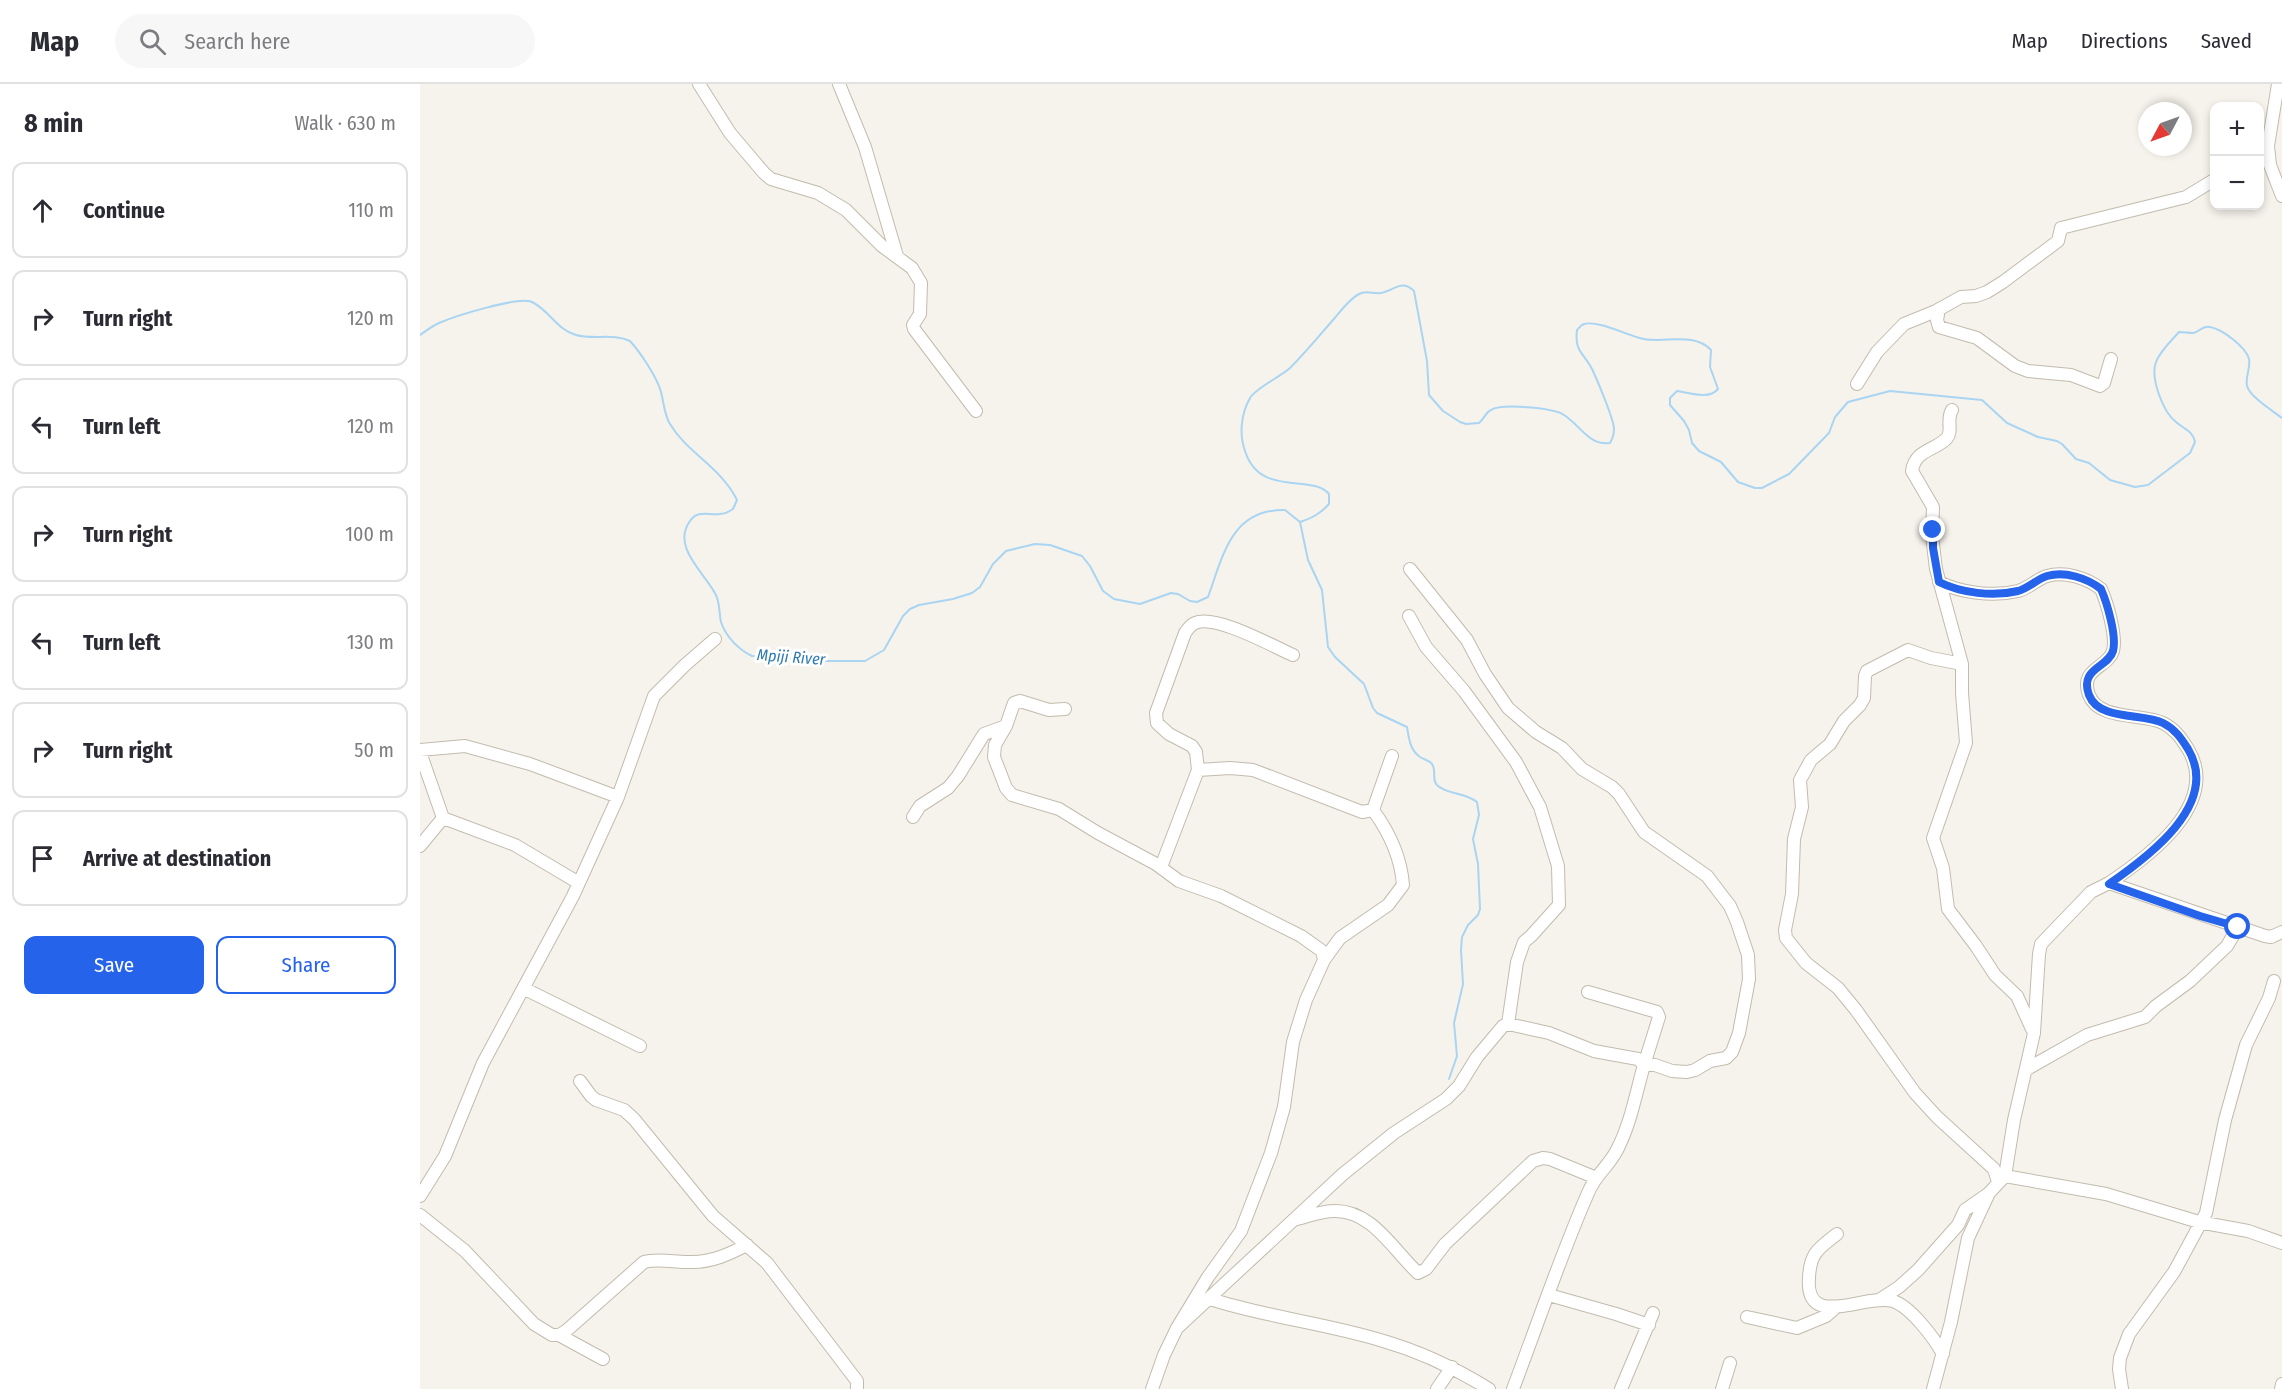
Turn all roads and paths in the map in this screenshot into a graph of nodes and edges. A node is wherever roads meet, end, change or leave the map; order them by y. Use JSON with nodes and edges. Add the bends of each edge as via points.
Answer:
{"nodes":[{"id":1,"x":699,"y":84,"type":"edge"},
{"id":2,"x":839,"y":84,"type":"edge"},
{"id":3,"x":2278,"y":84,"type":"edge"},
{"id":4,"x":2264,"y":150,"type":"edge"},
{"id":5,"x":2210,"y":182,"type":"edge"},
{"id":6,"x":2282,"y":196,"type":"edge"},
{"id":7,"x":897,"y":256,"type":"junction"},
{"id":8,"x":1939,"y":309,"type":"junction"},
{"id":9,"x":2111,"y":359,"type":"dead end"},
{"id":10,"x":1857,"y":384,"type":"dead end"},
{"id":11,"x":1952,"y":410,"type":"dead end"},
{"id":12,"x":976,"y":411,"type":"dead end"},
{"id":13,"x":1410,"y":569,"type":"dead end"},
{"id":14,"x":1939,"y":582,"type":"junction"},
{"id":15,"x":1409,"y":616,"type":"dead end"},
{"id":16,"x":715,"y":639,"type":"dead end"},
{"id":17,"x":1293,"y":655,"type":"dead end"},
{"id":18,"x":1962,"y":664,"type":"junction"},
{"id":19,"x":1065,"y":709,"type":"dead end"},
{"id":20,"x":1006,"y":726,"type":"junction"},
{"id":21,"x":420,"y":751,"type":"edge"},
{"id":22,"x":1392,"y":756,"type":"dead end"},
{"id":23,"x":1198,"y":770,"type":"junction"},
{"id":24,"x":618,"y":797,"type":"junction"},
{"id":25,"x":1372,"y":810,"type":"junction"},
{"id":26,"x":443,"y":818,"type":"junction"},
{"id":27,"x":913,"y":818,"type":"dead end"},
{"id":28,"x":420,"y":846,"type":"edge"},
{"id":29,"x":1161,"y":867,"type":"junction"},
{"id":30,"x":579,"y":883,"type":"junction"},
{"id":31,"x":2109,"y":884,"type":"junction"},
{"id":32,"x":2238,"y":927,"type":"junction"},
{"id":33,"x":2282,"y":932,"type":"edge"},
{"id":34,"x":1324,"y":960,"type":"junction"},
{"id":35,"x":2274,"y":981,"type":"dead end"},
{"id":36,"x":525,"y":989,"type":"junction"},
{"id":37,"x":1588,"y":992,"type":"dead end"},
{"id":38,"x":1508,"y":1024,"type":"junction"},
{"id":39,"x":2034,"y":1033,"type":"junction"},
{"id":40,"x":639,"y":1046,"type":"dead end"},
{"id":41,"x":1644,"y":1065,"type":"junction"},
{"id":42,"x":2027,"y":1069,"type":"junction"},
{"id":43,"x":580,"y":1081,"type":"dead end"},
{"id":44,"x":1594,"y":1177,"type":"junction"},
{"id":45,"x":2001,"y":1179,"type":"junction"},
{"id":46,"x":1989,"y":1193,"type":"junction"},
{"id":47,"x":420,"y":1196,"type":"edge"},
{"id":48,"x":420,"y":1215,"type":"edge"},
{"id":49,"x":1297,"y":1219,"type":"junction"},
{"id":50,"x":2199,"y":1222,"type":"junction"},
{"id":51,"x":1837,"y":1234,"type":"dead end"},
{"id":52,"x":2282,"y":1243,"type":"edge"},
{"id":53,"x":747,"y":1245,"type":"junction"},
{"id":54,"x":1549,"y":1295,"type":"junction"},
{"id":55,"x":1210,"y":1299,"type":"junction"},
{"id":56,"x":1879,"y":1300,"type":"junction"},
{"id":57,"x":1835,"y":1308,"type":"junction"},
{"id":58,"x":1747,"y":1317,"type":"dead end"},
{"id":59,"x":1177,"y":1328,"type":"junction"},
{"id":60,"x":559,"y":1335,"type":"junction"},
{"id":61,"x":1943,"y":1354,"type":"junction"},
{"id":62,"x":603,"y":1359,"type":"dead end"},
{"id":63,"x":1730,"y":1364,"type":"dead end"},
{"id":64,"x":1452,"y":1367,"type":"junction"},
{"id":65,"x":2282,"y":1384,"type":"edge"},
{"id":66,"x":856,"y":1389,"type":"edge"},
{"id":67,"x":1152,"y":1389,"type":"edge"},
{"id":68,"x":1437,"y":1389,"type":"edge"},
{"id":69,"x":1489,"y":1389,"type":"edge"},
{"id":70,"x":1513,"y":1389,"type":"edge"},
{"id":71,"x":1621,"y":1389,"type":"edge"},
{"id":72,"x":1722,"y":1389,"type":"edge"},
{"id":73,"x":1933,"y":1389,"type":"edge"},
{"id":74,"x":2122,"y":1389,"type":"edge"},
{"id":75,"x":2281,"y":1389,"type":"edge"}],
"edges":[{"from":1,"to":7,"type":"street","via":[[730,134],[764,173],[771,179],[818,193],[846,210]]},
{"from":2,"to":7,"type":"street","via":[[865,147]]},
{"from":3,"to":4,"type":"street"},
{"from":4,"to":6,"type":"street"},
{"from":5,"to":8,"type":"street","via":[[2186,197],[2061,228],[2058,241],[2003,282]]},
{"from":7,"to":12,"type":"street","via":[[912,268],[921,283],[920,314],[914,329]]},
{"from":8,"to":9,"type":"street","via":[[1939,327],[1977,338],[2028,371],[2071,375],[2100,387]]},
{"from":8,"to":10,"type":"street","via":[[1904,324],[1877,352]]},
{"from":11,"to":14,"type":"street","via":[[1948,418],[1950,434],[1919,457],[1912,471],[1933,507],[1933,548]]},
{"from":13,"to":41,"type":"street","via":[[1467,640],[1508,708],[1562,748],[1582,769],[1612,787],[1644,832],[1707,876],[1730,906],[1748,956],[1749,980],[1732,1052],[1726,1058],[1687,1072]]},
{"from":14,"to":18,"type":"street"},
{"from":14,"to":31,"type":"street","via":[[1978,593],[2003,593],[2018,591],[2047,576],[2066,575],[2101,589],[2114,648],[2091,674],[2089,695],[2098,706],[2114,713],[2170,726],[2190,752],[2196,777],[2194,795],[2176,827],[2140,863]]},
{"from":15,"to":38,"type":"street","via":[[1426,647],[1516,762],[1540,807],[1558,866],[1559,905],[1524,942],[1516,962]]},
{"from":16,"to":24,"type":"street","via":[[654,696]]},
{"from":17,"to":23,"type":"street","via":[[1216,623],[1202,621],[1188,627],[1156,713],[1157,723],[1196,752]]},
{"from":18,"to":39,"type":"street","via":[[1966,742],[1933,838],[1943,868],[1948,909],[1995,975],[2017,996]]},
{"from":18,"to":45,"type":"street","via":[[1908,650],[1868,671],[1864,698],[1830,744],[1811,760],[1800,780],[1802,807],[1794,839],[1792,894],[1785,930],[1786,938],[1806,963],[1838,988],[1855,1008],[1915,1093]]},
{"from":19,"to":20,"type":"street","via":[[1049,710],[1020,701],[1014,703]]},
{"from":20,"to":27,"type":"street","via":[[984,734],[948,788],[920,806]]},
{"from":20,"to":29,"type":"street","via":[[995,745],[994,757],[1012,795],[1059,809]]},
{"from":21,"to":24,"type":"street","via":[[465,746],[530,764]]},
{"from":21,"to":26,"type":"street"},
{"from":22,"to":25,"type":"street"},
{"from":23,"to":25,"type":"street","via":[[1253,770],[1362,812]]},
{"from":23,"to":29,"type":"street"},
{"from":24,"to":30,"type":"street"},
{"from":25,"to":34,"type":"street","via":[[1387,829],[1403,885],[1388,905],[1340,938]]},
{"from":26,"to":28,"type":"street"},
{"from":26,"to":30,"type":"street","via":[[515,844]]},
{"from":29,"to":34,"type":"street","via":[[1179,880],[1301,936],[1322,951]]},
{"from":30,"to":36,"type":"street"},
{"from":31,"to":32,"type":"street"},
{"from":31,"to":39,"type":"street","via":[[2091,892],[2041,944]]},
{"from":32,"to":33,"type":"street","via":[[2271,937]]},
{"from":32,"to":42,"type":"street","via":[[2212,960],[2145,1017],[2087,1035]]},
{"from":34,"to":59,"type":"street","via":[[1293,1042],[1284,1107],[1271,1153],[1241,1231]]},
{"from":35,"to":50,"type":"street","via":[[2246,1045],[2225,1120],[2208,1207]]},
{"from":36,"to":40,"type":"street"},
{"from":36,"to":47,"type":"street","via":[[483,1063],[445,1156]]},
{"from":37,"to":41,"type":"street","via":[[1658,1012]]},
{"from":38,"to":41,"type":"street","via":[[1549,1033],[1594,1051],[1638,1059]]},
{"from":38,"to":49,"type":"street","via":[[1446,1099],[1394,1133],[1343,1174]]},
{"from":39,"to":42,"type":"street"},
{"from":41,"to":44,"type":"street","via":[[1619,1146],[1610,1163]]},
{"from":42,"to":45,"type":"street"},
{"from":43,"to":53,"type":"street","via":[[596,1100],[624,1110],[713,1215]]},
{"from":44,"to":49,"type":"street","via":[[1550,1159],[1533,1161],[1418,1273],[1371,1223],[1359,1216],[1335,1211]]},
{"from":44,"to":54,"type":"street"},
{"from":45,"to":46,"type":"street"},
{"from":45,"to":50,"type":"street","via":[[2106,1194]]},
{"from":46,"to":56,"type":"street","via":[[1965,1210],[1958,1225],[1918,1270]]},
{"from":46,"to":61,"type":"street","via":[[1968,1238]]},
{"from":48,"to":60,"type":"street","via":[[465,1251],[534,1324]]},
{"from":49,"to":55,"type":"street"},
{"from":50,"to":52,"type":"street","via":[[2248,1231]]},
{"from":50,"to":74,"type":"street","via":[[2174,1272],[2129,1334],[2120,1358]]},
{"from":51,"to":57,"type":"street","via":[[1812,1256],[1808,1288],[1809,1297],[1817,1303]]},
{"from":53,"to":60,"type":"street","via":[[707,1261],[644,1262]]},
{"from":53,"to":66,"type":"street","via":[[766,1263],[844,1363],[857,1381]]},
{"from":54,"to":70,"type":"street"},
{"from":54,"to":71,"type":"street","via":[[1651,1319]]},
{"from":55,"to":59,"type":"street"},
{"from":55,"to":64,"type":"street","via":[[1380,1340]]},
{"from":56,"to":57,"type":"street"},
{"from":56,"to":61,"type":"street","via":[[1902,1306],[1933,1337]]},
{"from":57,"to":58,"type":"street","via":[[1797,1328]]},
{"from":59,"to":67,"type":"street"},
{"from":60,"to":62,"type":"street"},
{"from":61,"to":73,"type":"street"},
{"from":63,"to":72,"type":"street"},
{"from":64,"to":68,"type":"street"},
{"from":64,"to":69,"type":"street"},
{"from":65,"to":75,"type":"street"}]}
